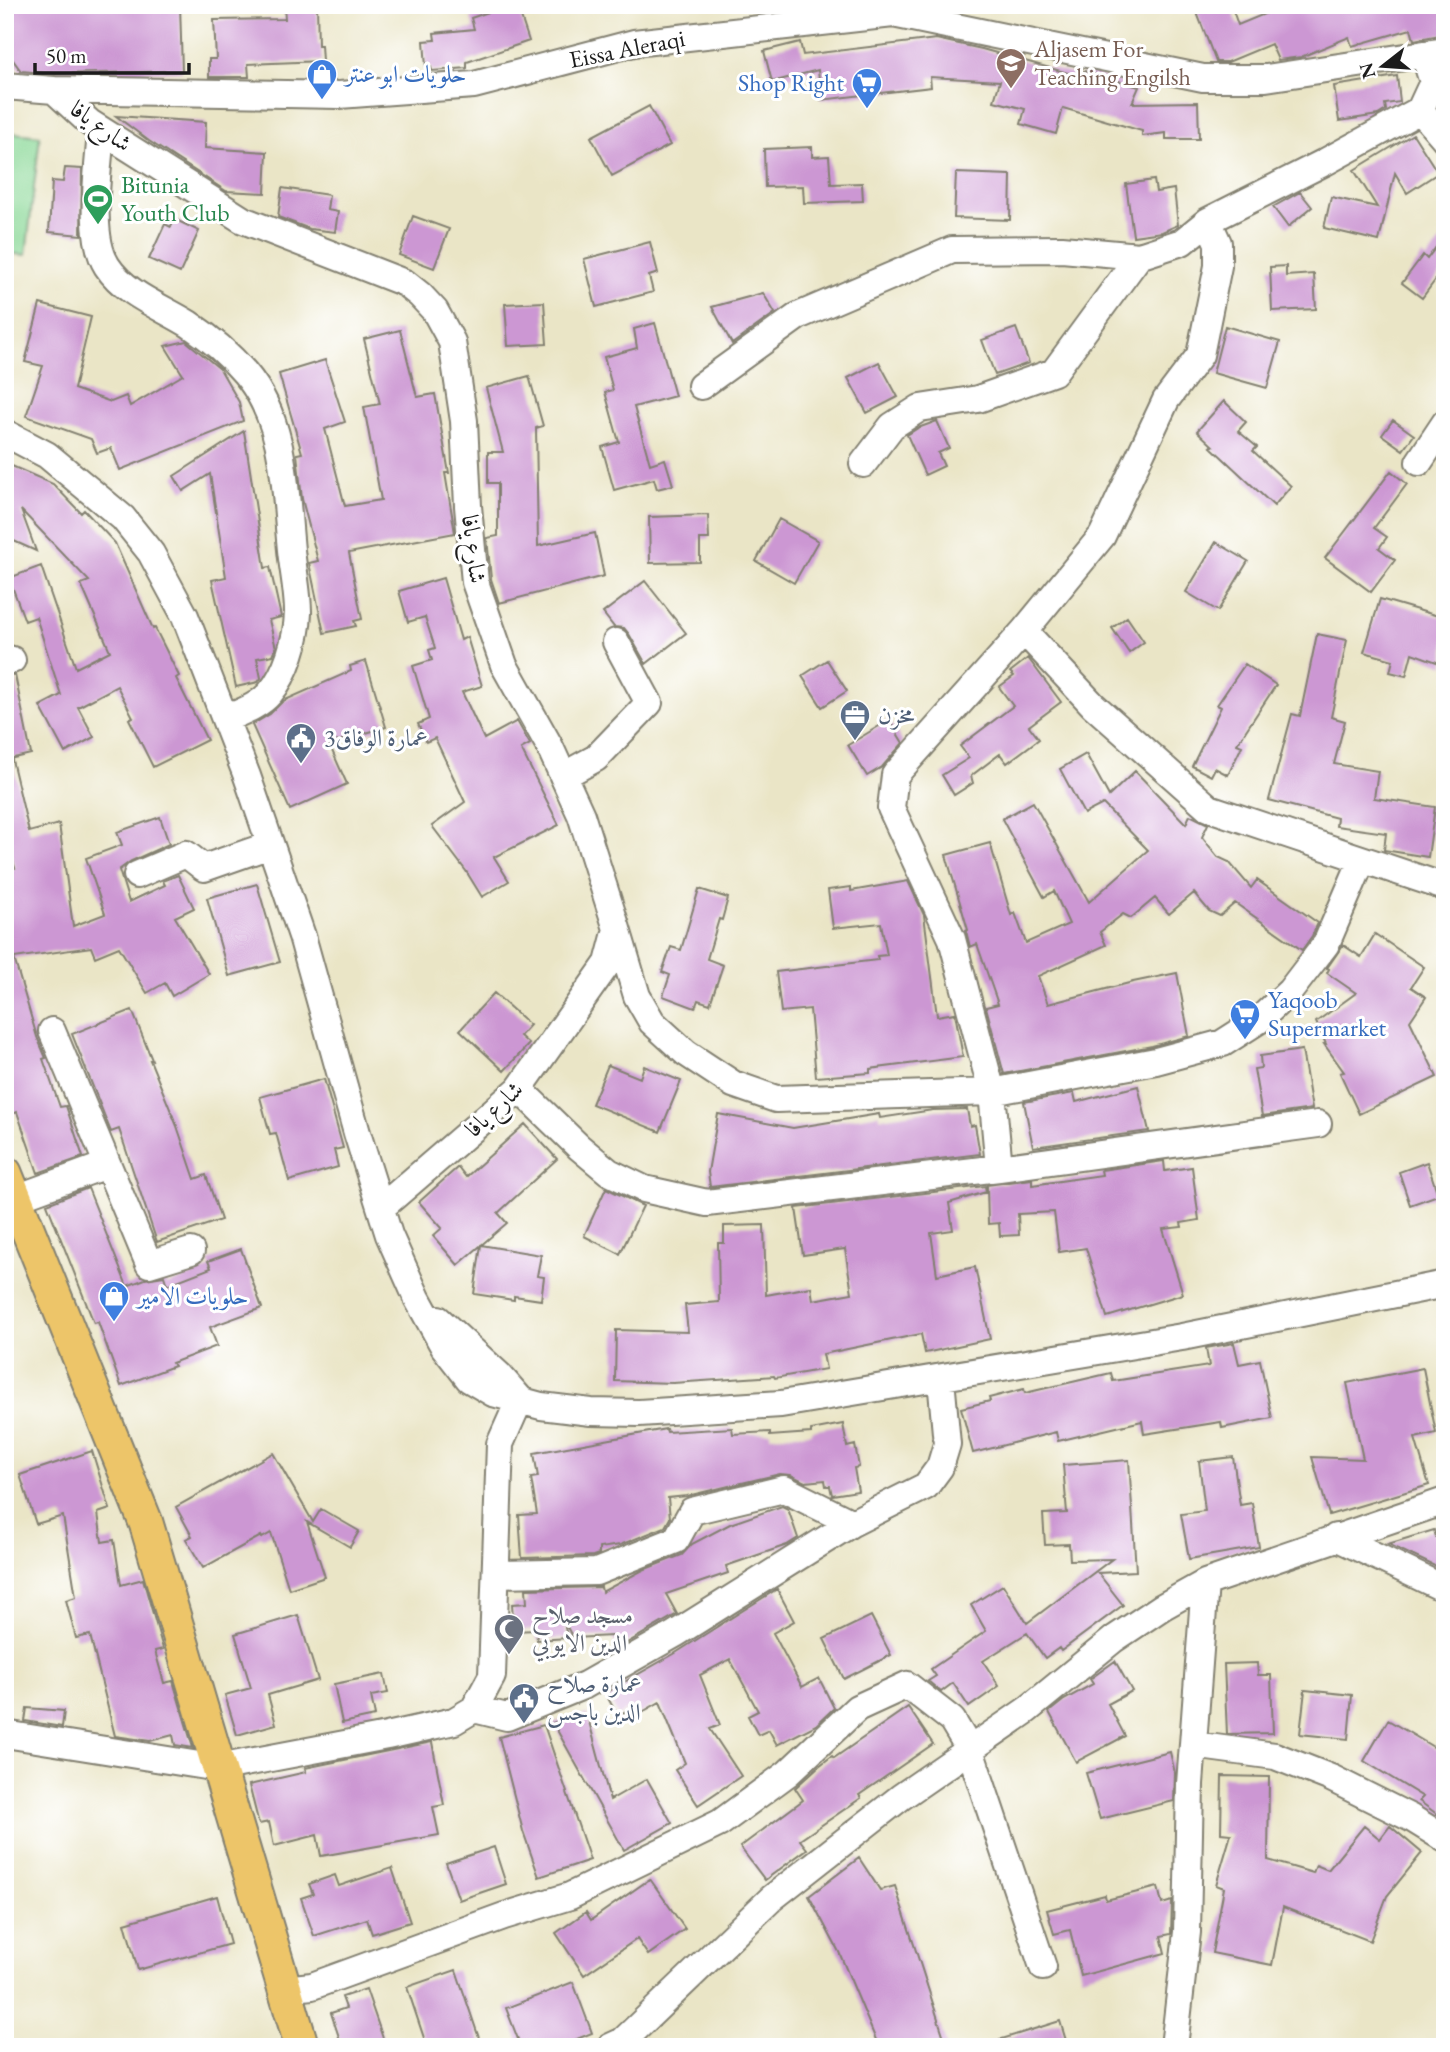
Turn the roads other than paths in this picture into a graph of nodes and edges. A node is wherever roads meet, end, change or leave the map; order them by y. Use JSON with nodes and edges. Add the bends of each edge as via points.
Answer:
{"nodes":[{"id":1,"x":774,"y":16,"type":"edge"},
{"id":2,"x":1435,"y":52,"type":"edge"},
{"id":3,"x":5,"y":86,"type":"edge"},
{"id":4,"x":54,"y":90,"type":"junction"},
{"id":5,"x":1420,"y":110,"type":"junction"},
{"id":6,"x":101,"y":130,"type":"junction"},
{"id":7,"x":1445,"y":139,"type":"edge"},
{"id":8,"x":1208,"y":221,"type":"junction"},
{"id":9,"x":1139,"y":256,"type":"junction"},
{"id":10,"x":701,"y":386,"type":"dead end"},
{"id":11,"x":1445,"y":423,"type":"edge"},
{"id":12,"x":5,"y":433,"type":"edge"},
{"id":13,"x":1419,"y":462,"type":"dead end"},
{"id":14,"x":863,"y":464,"type":"dead end"},
{"id":15,"x":1024,"y":631,"type":"junction"},
{"id":16,"x":617,"y":642,"type":"dead end"},
{"id":17,"x":225,"y":719,"type":"junction"},
{"id":18,"x":563,"y":776,"type":"junction"},
{"id":19,"x":271,"y":845,"type":"junction"},
{"id":20,"x":1362,"y":860,"type":"junction"},
{"id":21,"x":137,"y":875,"type":"dead end"},
{"id":22,"x":1445,"y":887,"type":"edge"},
{"id":23,"x":617,"y":929,"type":"junction"},
{"id":24,"x":52,"y":1031,"type":"dead end"},
{"id":25,"x":519,"y":1090,"type":"junction"},
{"id":26,"x":992,"y":1092,"type":"junction"},
{"id":27,"x":1318,"y":1124,"type":"dead end"},
{"id":28,"x":106,"y":1165,"type":"junction"},
{"id":29,"x":999,"y":1168,"type":"junction"},
{"id":30,"x":11,"y":1185,"type":"edge"},
{"id":31,"x":381,"y":1208,"type":"junction"},
{"id":32,"x":191,"y":1251,"type":"dead end"},
{"id":33,"x":1445,"y":1284,"type":"edge"},
{"id":34,"x":941,"y":1379,"type":"junction"},
{"id":35,"x":520,"y":1399,"type":"junction"},
{"id":36,"x":1445,"y":1501,"type":"edge"},
{"id":37,"x":852,"y":1523,"type":"junction"},
{"id":38,"x":1336,"y":1537,"type":"junction"},
{"id":39,"x":496,"y":1574,"type":"junction"},
{"id":40,"x":1205,"y":1583,"type":"junction"},
{"id":41,"x":1445,"y":1589,"type":"edge"},
{"id":42,"x":474,"y":1709,"type":"junction"},
{"id":43,"x":5,"y":1734,"type":"edge"},
{"id":44,"x":1193,"y":1745,"type":"junction"},
{"id":45,"x":970,"y":1750,"type":"junction"},
{"id":46,"x":218,"y":1768,"type":"junction"},
{"id":47,"x":1445,"y":1839,"type":"edge"},
{"id":48,"x":1043,"y":1967,"type":"dead end"},
{"id":49,"x":284,"y":1989,"type":"junction"},
{"id":50,"x":619,"y":2045,"type":"edge"},
{"id":51,"x":302,"y":2047,"type":"edge"},
{"id":52,"x":1174,"y":2047,"type":"edge"}],
"edges":[{"from":1,"to":2,"type":"street","name":"Eissa Aleraqi","via":[[893,14],[1203,78],[1266,78]]},
{"from":1,"to":4,"type":"street","name":"Eissa Aleraqi","via":[[634,43],[474,85],[338,96]]},
{"from":2,"to":5,"type":"street","via":[[1433,82]]},
{"from":3,"to":4,"type":"street","name":"شارع يافا"},
{"from":4,"to":6,"type":"street","name":"شارع يافا"},
{"from":5,"to":7,"type":"street"},
{"from":5,"to":8,"type":"street"},
{"from":6,"to":17,"type":"street","via":[[96,218],[99,250],[106,265],[134,292],[226,352],[261,396],[275,428],[298,612],[295,636],[270,693],[252,708]]},
{"from":6,"to":18,"type":"street","name":"شارع يافا","via":[[243,220],[405,284],[444,324],[452,342],[464,421],[475,582],[504,665]]},
{"from":8,"to":9,"type":"street","via":[[1182,242]]},
{"from":8,"to":15,"type":"street","via":[[1218,243],[1218,267],[1200,355],[1166,400],[1102,536]]},
{"from":9,"to":10,"type":"street","via":[[1062,249],[953,250],[797,316]]},
{"from":9,"to":14,"type":"street","via":[[1054,372],[978,399],[920,408],[892,426]]},
{"from":11,"to":13,"type":"street"},
{"from":12,"to":17,"type":"street","via":[[47,455],[123,518],[144,544],[185,616]]},
{"from":15,"to":20,"type":"street","via":[[1093,705],[1209,808]]},
{"from":15,"to":26,"type":"street","via":[[895,775],[891,808],[953,939]]},
{"from":16,"to":18,"type":"street","via":[[649,703],[596,758]]},
{"from":17,"to":19,"type":"street"},
{"from":18,"to":23,"type":"street","name":"شارع يافا","via":[[584,822]]},
{"from":19,"to":21,"type":"street","via":[[204,868],[186,854]]},
{"from":19,"to":31,"type":"street"},
{"from":20,"to":22,"type":"street"},
{"from":20,"to":26,"type":"street","via":[[1326,944],[1290,991],[1259,1020],[1223,1043],[1156,1061]]},
{"from":23,"to":25,"type":"street","name":"شارع يافا","via":[[608,963]]},
{"from":23,"to":26,"type":"street","via":[[637,996],[652,1022],[686,1053],[733,1084],[776,1099]]},
{"from":24,"to":28,"type":"street"},
{"from":25,"to":29,"type":"street","via":[[609,1172],[644,1189],[707,1203]]},
{"from":25,"to":31,"type":"street","name":"شارع يافا"},
{"from":26,"to":29,"type":"street"},
{"from":27,"to":29,"type":"street"},
{"from":28,"to":30,"type":"street"},
{"from":28,"to":32,"type":"street","via":[[149,1264]]},
{"from":30,"to":46,"type":"main road","via":[[146,1523]]},
{"from":31,"to":35,"type":"street","via":[[417,1298]]},
{"from":33,"to":34,"type":"street"},
{"from":34,"to":35,"type":"street","via":[[781,1404],[639,1413],[553,1408]]},
{"from":34,"to":37,"type":"street","via":[[947,1444],[940,1467],[926,1486]]},
{"from":35,"to":39,"type":"street","via":[[500,1444]]},
{"from":36,"to":38,"type":"street"},
{"from":37,"to":39,"type":"street","via":[[785,1489],[692,1511],[676,1540],[596,1572]]},
{"from":37,"to":42,"type":"street","via":[[585,1685],[507,1717]]},
{"from":38,"to":40,"type":"street"},
{"from":38,"to":41,"type":"street"},
{"from":39,"to":42,"type":"street","via":[[492,1676]]},
{"from":40,"to":44,"type":"street"},
{"from":40,"to":45,"type":"street","via":[[1114,1639]]},
{"from":42,"to":46,"type":"street","via":[[454,1721],[387,1737]]},
{"from":43,"to":46,"type":"street"},
{"from":44,"to":47,"type":"street","via":[[1275,1756],[1331,1778]]},
{"from":44,"to":52,"type":"street","via":[[1187,1932]]},
{"from":45,"to":48,"type":"street"},
{"from":45,"to":49,"type":"street","via":[[953,1720],[907,1685],[857,1708],[788,1773],[720,1823],[570,1896],[313,1986]]},
{"from":45,"to":50,"type":"street","via":[[901,1797],[772,1898]]},
{"from":46,"to":49,"type":"main road"},
{"from":49,"to":51,"type":"main road"}]}
